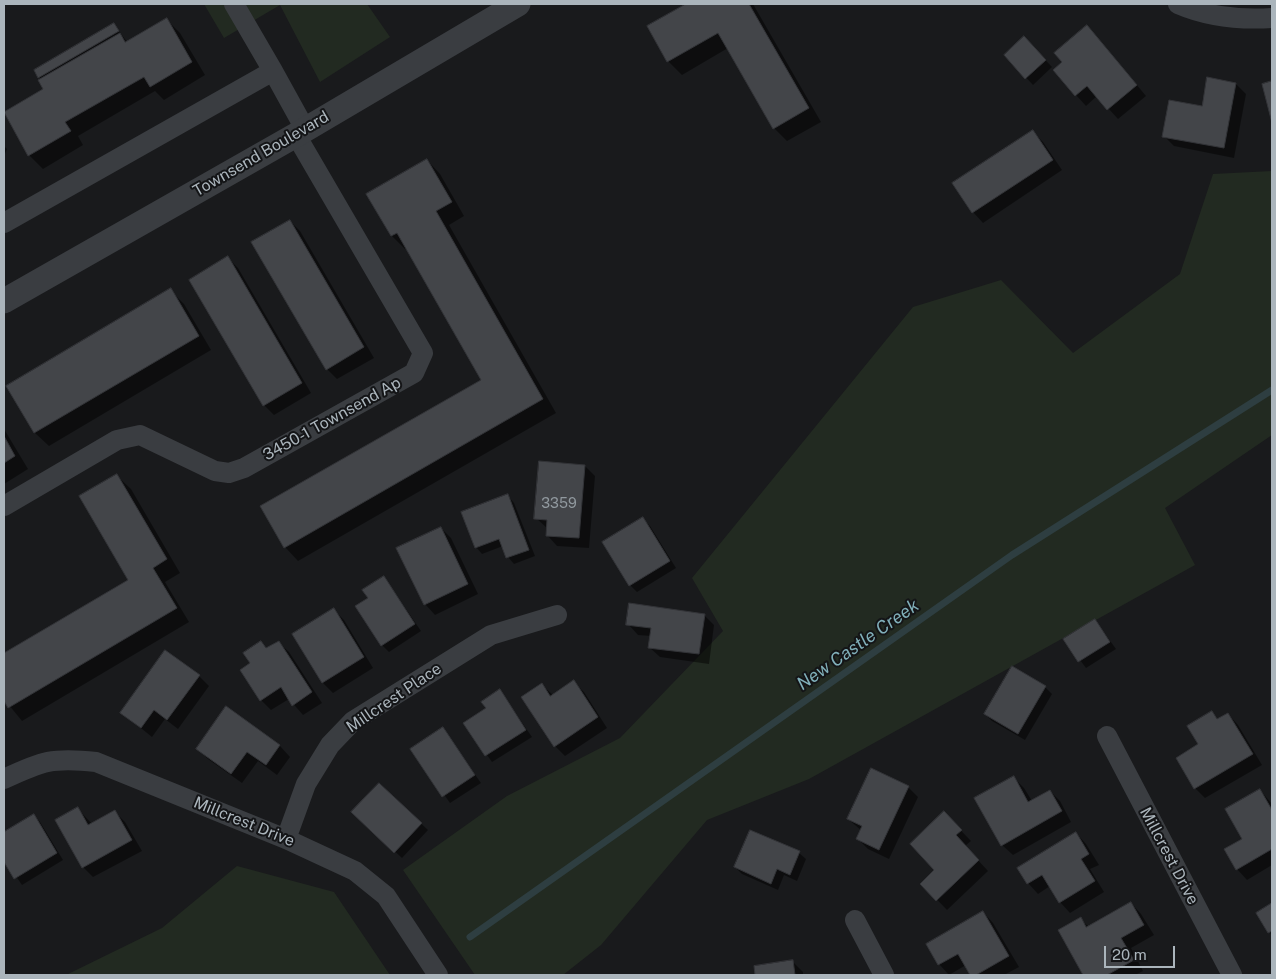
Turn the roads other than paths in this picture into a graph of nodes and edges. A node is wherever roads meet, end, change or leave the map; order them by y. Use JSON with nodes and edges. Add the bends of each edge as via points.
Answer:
{"nodes":[{"id":1,"x":234,"y":4,"type":"edge"},
{"id":2,"x":518,"y":4,"type":"edge"},
{"id":3,"x":1178,"y":4,"type":"edge"},
{"id":4,"x":1272,"y":18,"type":"edge"},
{"id":5,"x":273,"y":72,"type":"junction"},
{"id":6,"x":300,"y":132,"type":"junction"},
{"id":7,"x":4,"y":223,"type":"edge"},
{"id":8,"x":4,"y":301,"type":"edge"},
{"id":9,"x":4,"y":506,"type":"edge"},
{"id":10,"x":557,"y":615,"type":"dead end"},
{"id":11,"x":1107,"y":736,"type":"dead end"},
{"id":12,"x":4,"y":779,"type":"edge"},
{"id":13,"x":286,"y":839,"type":"junction"},
{"id":14,"x":855,"y":920,"type":"dead end"},
{"id":15,"x":438,"y":975,"type":"edge"},
{"id":16,"x":884,"y":975,"type":"edge"},
{"id":17,"x":1232,"y":975,"type":"edge"}],
"edges":[{"from":1,"to":5,"type":"street"},
{"from":2,"to":6,"type":"street","name":"Townsend Boulevard"},
{"from":3,"to":4,"type":"street","via":[[1194,11],[1243,19]]},
{"from":5,"to":6,"type":"street"},
{"from":5,"to":7,"type":"street"},
{"from":6,"to":8,"type":"street","name":"Townsend Boulevard"},
{"from":6,"to":9,"type":"street","name":"3450-1 Townsend Ap","via":[[423,353],[414,373],[244,468],[229,473],[215,470],[140,435],[118,440]]},
{"from":10,"to":13,"type":"street","name":"Millcrest Place","via":[[491,635],[353,721],[330,745],[306,784]]},
{"from":11,"to":17,"type":"street","name":"Millcrest Drive"},
{"from":12,"to":13,"type":"street","name":"Millcrest Drive","via":[[37,764],[65,759],[96,762]]},
{"from":13,"to":15,"type":"street","name":"Millcrest Drive","via":[[355,871],[386,896]]},
{"from":14,"to":16,"type":"street"}]}
